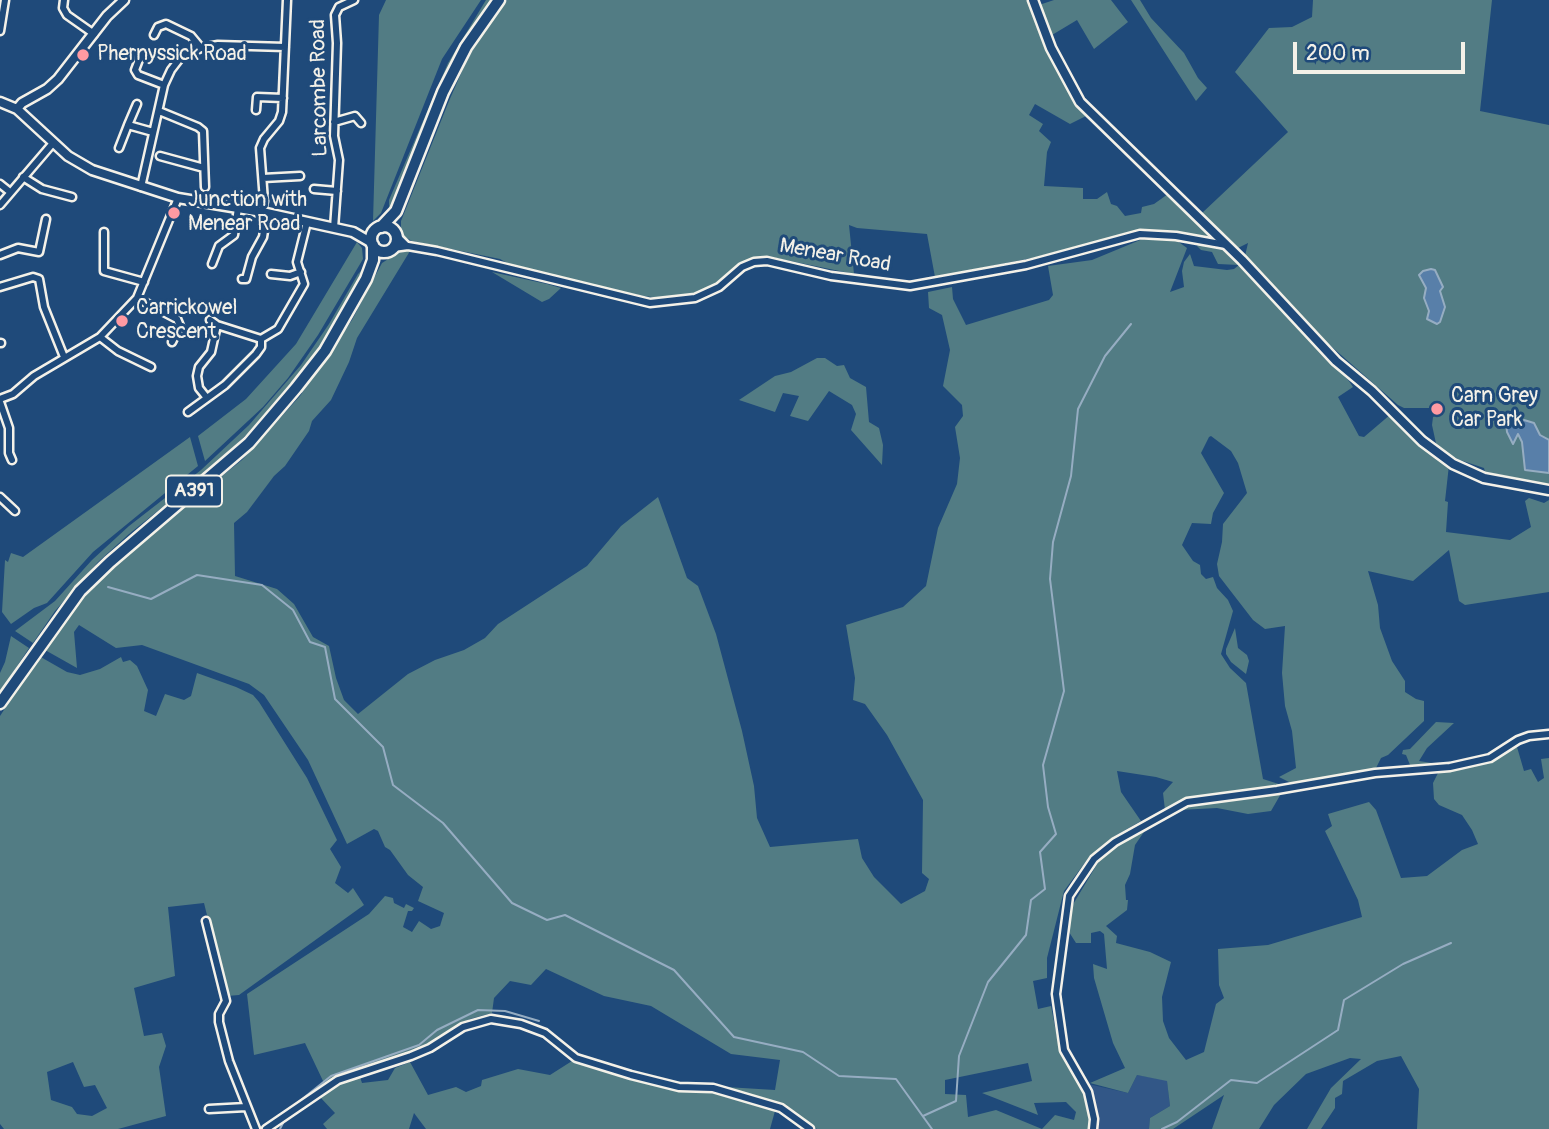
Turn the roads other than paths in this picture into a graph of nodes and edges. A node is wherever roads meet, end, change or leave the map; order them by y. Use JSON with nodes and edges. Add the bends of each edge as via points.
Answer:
{"nodes":[{"id":1,"x":5,"y":0,"type":"edge"},
{"id":2,"x":64,"y":0,"type":"edge"},
{"id":3,"x":124,"y":0,"type":"edge"},
{"id":4,"x":287,"y":0,"type":"edge"},
{"id":5,"x":354,"y":0,"type":"edge"},
{"id":6,"x":499,"y":0,"type":"edge"},
{"id":7,"x":1033,"y":0,"type":"edge"},
{"id":8,"x":343,"y":2,"type":"edge"},
{"id":9,"x":0,"y":31,"type":"edge"},
{"id":10,"x":94,"y":34,"type":"junction"},
{"id":11,"x":154,"y":35,"type":"dead end"},
{"id":12,"x":285,"y":47,"type":"junction"},
{"id":13,"x":201,"y":48,"type":"junction"},
{"id":14,"x":142,"y":55,"type":"dead end"},
{"id":15,"x":164,"y":85,"type":"junction"},
{"id":16,"x":283,"y":98,"type":"junction"},
{"id":17,"x":0,"y":102,"type":"edge"},
{"id":18,"x":137,"y":104,"type":"dead end"},
{"id":19,"x":356,"y":107,"type":"dead end"},
{"id":20,"x":17,"y":108,"type":"junction"},
{"id":21,"x":256,"y":110,"type":"dead end"},
{"id":22,"x":159,"y":111,"type":"junction"},
{"id":23,"x":355,"y":116,"type":"junction"},
{"id":24,"x":334,"y":122,"type":"junction"},
{"id":25,"x":361,"y":123,"type":"dead end"},
{"id":26,"x":128,"y":125,"type":"junction"},
{"id":27,"x":153,"y":132,"type":"junction"},
{"id":28,"x":53,"y":143,"type":"junction"},
{"id":29,"x":118,"y":148,"type":"dead end"},
{"id":30,"x":160,"y":156,"type":"dead end"},
{"id":31,"x":204,"y":168,"type":"junction"},
{"id":32,"x":300,"y":176,"type":"dead end"},
{"id":33,"x":23,"y":177,"type":"junction"},
{"id":34,"x":263,"y":178,"type":"junction"},
{"id":35,"x":0,"y":184,"type":"edge"},
{"id":36,"x":141,"y":187,"type":"junction"},
{"id":37,"x":205,"y":187,"type":"dead end"},
{"id":38,"x":337,"y":191,"type":"junction"},
{"id":39,"x":10,"y":192,"type":"junction"},
{"id":40,"x":318,"y":192,"type":"dead end"},
{"id":41,"x":72,"y":197,"type":"dead end"},
{"id":42,"x":178,"y":198,"type":"junction"},
{"id":43,"x":0,"y":205,"type":"edge"},
{"id":44,"x":238,"y":208,"type":"junction"},
{"id":45,"x":396,"y":211,"type":"junction"},
{"id":46,"x":265,"y":212,"type":"junction"},
{"id":47,"x":46,"y":219,"type":"dead end"},
{"id":48,"x":307,"y":222,"type":"junction"},
{"id":49,"x":334,"y":228,"type":"junction"},
{"id":50,"x":378,"y":229,"type":"junction"},
{"id":51,"x":104,"y":232,"type":"dead end"},
{"id":52,"x":358,"y":234,"type":"junction"},
{"id":53,"x":395,"y":234,"type":"junction"},
{"id":54,"x":372,"y":244,"type":"junction"},
{"id":55,"x":1226,"y":245,"type":"junction"},
{"id":56,"x":408,"y":246,"type":"junction"},
{"id":57,"x":391,"y":249,"type":"junction"},
{"id":58,"x":39,"y":251,"type":"junction"},
{"id":59,"x":0,"y":255,"type":"edge"},
{"id":60,"x":41,"y":260,"type":"dead end"},
{"id":61,"x":212,"y":264,"type":"dead end"},
{"id":62,"x":372,"y":266,"type":"junction"},
{"id":63,"x":40,"y":270,"type":"dead end"},
{"id":64,"x":301,"y":272,"type":"junction"},
{"id":65,"x":271,"y":274,"type":"dead end"},
{"id":66,"x":39,"y":279,"type":"junction"},
{"id":67,"x":246,"y":280,"type":"dead end"},
{"id":68,"x":144,"y":282,"type":"junction"},
{"id":69,"x":0,"y":288,"type":"edge"},
{"id":70,"x":137,"y":298,"type":"junction"},
{"id":71,"x":209,"y":320,"type":"dead end"},
{"id":72,"x":216,"y":325,"type":"junction"},
{"id":73,"x":100,"y":337,"type":"junction"},
{"id":74,"x":261,"y":339,"type":"junction"},
{"id":75,"x":172,"y":342,"type":"dead end"},
{"id":76,"x":64,"y":357,"type":"junction"},
{"id":77,"x":151,"y":367,"type":"dead end"},
{"id":78,"x":207,"y":398,"type":"junction"},
{"id":79,"x":0,"y":400,"type":"edge"},
{"id":80,"x":188,"y":412,"type":"dead end"},
{"id":81,"x":2,"y":457,"type":"dead end"},
{"id":82,"x":1549,"y":490,"type":"edge"},
{"id":83,"x":0,"y":497,"type":"edge"},
{"id":84,"x":15,"y":511,"type":"dead end"},
{"id":85,"x":0,"y":703,"type":"edge"},
{"id":86,"x":1549,"y":734,"type":"edge"},
{"id":87,"x":206,"y":921,"type":"dead end"},
{"id":88,"x":246,"y":1107,"type":"junction"},
{"id":89,"x":209,"y":1109,"type":"dead end"},
{"id":90,"x":256,"y":1129,"type":"edge"},
{"id":91,"x":266,"y":1129,"type":"edge"},
{"id":92,"x":810,"y":1129,"type":"edge"},
{"id":93,"x":1093,"y":1129,"type":"edge"}],
"edges":[{"from":1,"to":9,"type":"street"},
{"from":2,"to":10,"type":"street","via":[[67,15]]},
{"from":3,"to":10,"type":"street"},
{"from":4,"to":12,"type":"street"},
{"from":5,"to":8,"type":"street","name":"Larcombe Road"},
{"from":6,"to":45,"type":"highway","via":[[466,47],[443,92]]},
{"from":7,"to":55,"type":"street","via":[[1051,48],[1080,102]]},
{"from":8,"to":24,"type":"street","name":"Larcombe Road","via":[[335,15]]},
{"from":10,"to":20,"type":"street","via":[[58,79]]},
{"from":11,"to":13,"type":"street","via":[[166,24],[191,36]]},
{"from":12,"to":13,"type":"street"},
{"from":12,"to":16,"type":"street"},
{"from":13,"to":15,"type":"street","via":[[181,57]]},
{"from":14,"to":15,"type":"street","via":[[135,70],[138,75]]},
{"from":15,"to":22,"type":"street"},
{"from":16,"to":21,"type":"street","via":[[257,97]]},
{"from":16,"to":34,"type":"street","via":[[279,121],[260,148]]},
{"from":17,"to":20,"type":"street"},
{"from":18,"to":26,"type":"street"},
{"from":19,"to":23,"type":"street"},
{"from":20,"to":28,"type":"street"},
{"from":22,"to":27,"type":"street"},
{"from":22,"to":31,"type":"street","via":[[203,131]]},
{"from":23,"to":24,"type":"street"},
{"from":23,"to":25,"type":"street"},
{"from":24,"to":38,"type":"street","name":"Larcombe Road"},
{"from":26,"to":27,"type":"street"},
{"from":26,"to":29,"type":"street"},
{"from":27,"to":36,"type":"street"},
{"from":28,"to":33,"type":"street"},
{"from":28,"to":36,"type":"street","via":[[92,170]]},
{"from":30,"to":31,"type":"street","via":[[177,157]]},
{"from":31,"to":37,"type":"street"},
{"from":32,"to":34,"type":"street","via":[[292,181]]},
{"from":33,"to":39,"type":"street"},
{"from":33,"to":41,"type":"street","via":[[42,189]]},
{"from":34,"to":46,"type":"street"},
{"from":35,"to":39,"type":"street"},
{"from":36,"to":42,"type":"street"},
{"from":38,"to":40,"type":"street"},
{"from":38,"to":49,"type":"street","name":"Larcombe Road"},
{"from":39,"to":43,"type":"street"},
{"from":42,"to":44,"type":"street"},
{"from":42,"to":68,"type":"street"},
{"from":44,"to":46,"type":"street"},
{"from":44,"to":61,"type":"street","via":[[234,235],[219,246]]},
{"from":45,"to":50,"type":"highway"},
{"from":45,"to":53,"type":"highway"},
{"from":46,"to":48,"type":"street"},
{"from":46,"to":67,"type":"street","via":[[263,237]]},
{"from":47,"to":58,"type":"street"},
{"from":48,"to":49,"type":"street"},
{"from":48,"to":64,"type":"street","via":[[297,262]]},
{"from":49,"to":52,"type":"street"},
{"from":50,"to":52,"type":"street"},
{"from":50,"to":53,"type":"highway","via":[[390,228]]},
{"from":50,"to":54,"type":"highway"},
{"from":51,"to":68,"type":"street","via":[[104,271]]},
{"from":52,"to":54,"type":"street"},
{"from":53,"to":56,"type":"street","name":"Menear Road"},
{"from":53,"to":57,"type":"highway"},
{"from":54,"to":57,"type":"highway","via":[[379,251]]},
{"from":54,"to":62,"type":"highway","number":"A391"},
{"from":55,"to":56,"type":"street","name":"Menear Road","via":[[1140,233],[1026,265],[910,286],[754,262],[695,298],[650,303]]},
{"from":55,"to":82,"type":"street","via":[[1336,361],[1434,451],[1483,478]]},
{"from":56,"to":57,"type":"street","name":"Menear Road"},
{"from":57,"to":62,"type":"highway","number":"A391"},
{"from":58,"to":59,"type":"street","via":[[18,248]]},
{"from":58,"to":60,"type":"street"},
{"from":62,"to":85,"type":"highway","number":"A391","via":[[325,351],[273,416],[80,591]]},
{"from":63,"to":66,"type":"street"},
{"from":64,"to":65,"type":"street"},
{"from":64,"to":74,"type":"street","via":[[304,284],[282,325]]},
{"from":66,"to":69,"type":"street"},
{"from":66,"to":76,"type":"street","via":[[44,307]]},
{"from":68,"to":70,"type":"street"},
{"from":70,"to":73,"type":"street"},
{"from":70,"to":75,"type":"street","via":[[177,319],[180,326]]},
{"from":71,"to":72,"type":"street"},
{"from":72,"to":74,"type":"street"},
{"from":72,"to":78,"type":"street","via":[[211,352],[197,376]]},
{"from":73,"to":76,"type":"street"},
{"from":73,"to":77,"type":"street"},
{"from":74,"to":78,"type":"street","via":[[258,352]]},
{"from":76,"to":79,"type":"street"},
{"from":78,"to":80,"type":"street"},
{"from":79,"to":81,"type":"street","via":[[9,428],[11,457]]},
{"from":83,"to":84,"type":"street"},
{"from":86,"to":93,"type":"street","via":[[1518,740],[1490,758],[1450,767],[1375,773],[1187,802],[1115,842],[1094,859],[1069,896],[1056,994],[1064,1050],[1088,1092]]},
{"from":87,"to":88,"type":"street","via":[[226,1001],[219,1022]]},
{"from":88,"to":89,"type":"street"},
{"from":88,"to":90,"type":"street"},
{"from":91,"to":92,"type":"street","via":[[338,1080],[411,1056],[463,1027],[491,1018],[541,1031],[576,1058],[680,1087],[713,1088],[781,1108]]}]}
